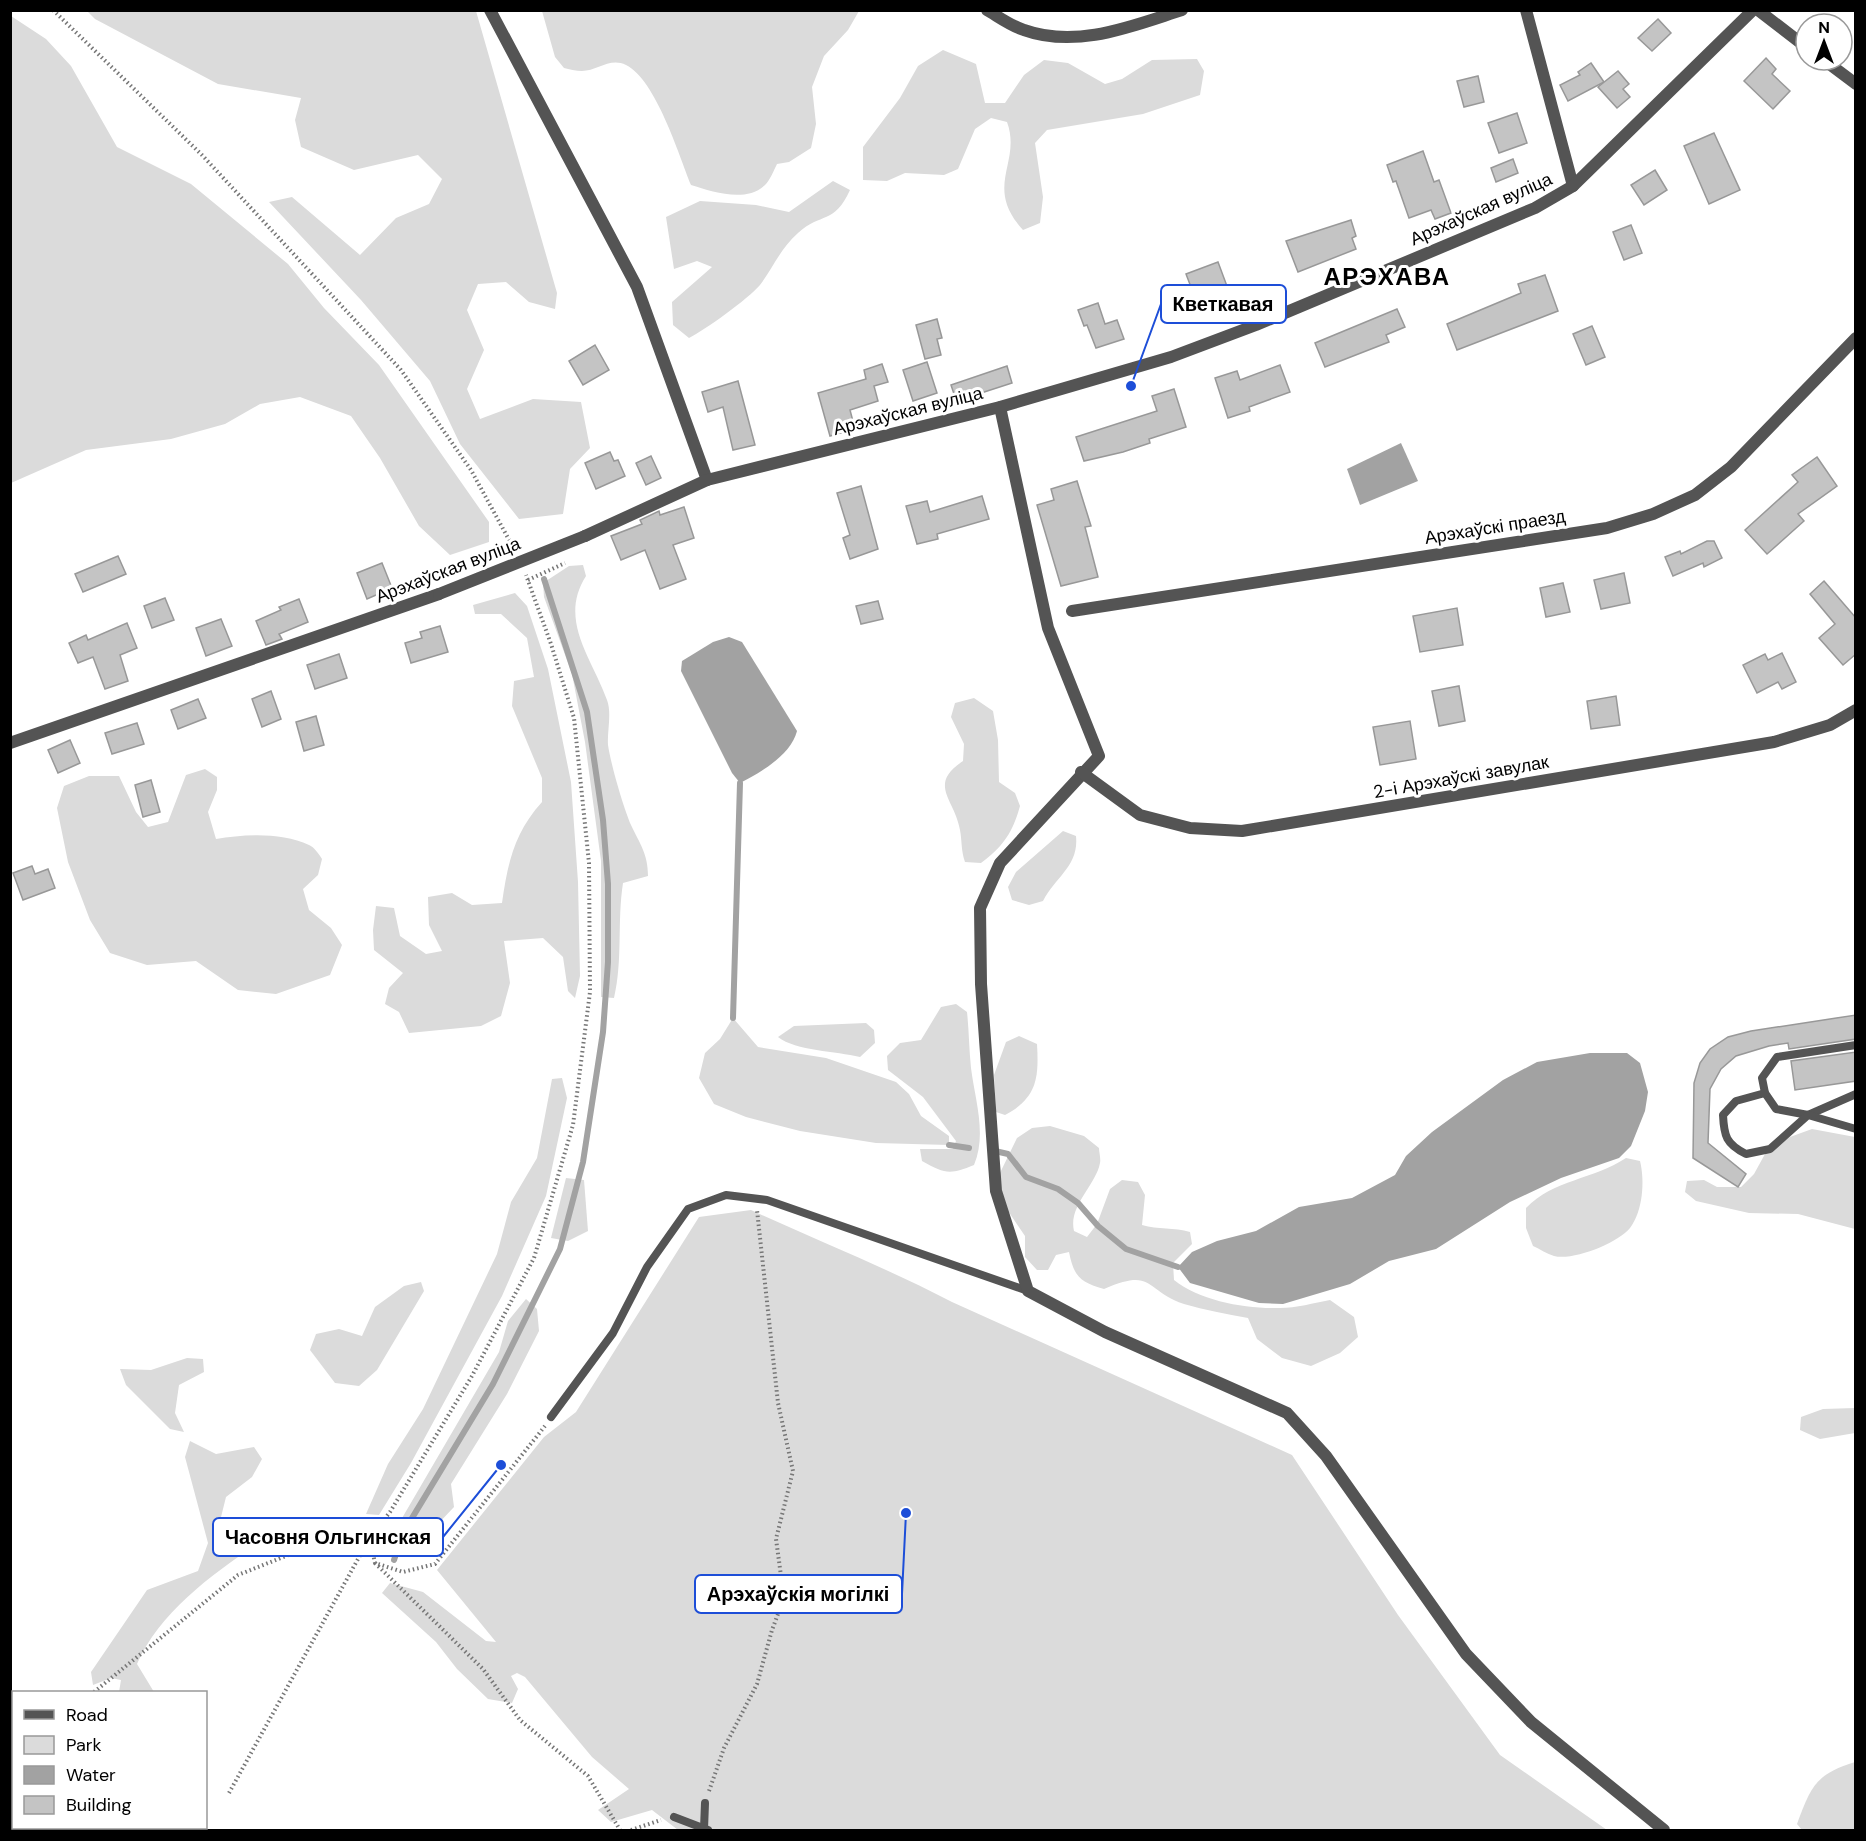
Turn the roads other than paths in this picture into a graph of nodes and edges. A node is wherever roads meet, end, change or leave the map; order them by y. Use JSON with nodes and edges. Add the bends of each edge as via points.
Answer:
{"nodes":[{"id":1,"x":490,"y":10,"type":"edge"},
{"id":2,"x":987,"y":10,"type":"edge"},
{"id":3,"x":1182,"y":10,"type":"edge"},
{"id":4,"x":1526,"y":10,"type":"edge"},
{"id":5,"x":1756,"y":10,"type":"edge"},
{"id":6,"x":1794,"y":37,"type":"edge"},
{"id":7,"x":1840,"y":72,"type":"edge"},
{"id":8,"x":1856,"y":84,"type":"edge"},
{"id":9,"x":1574,"y":186,"type":"junction"},
{"id":10,"x":1856,"y":338,"type":"edge"},
{"id":11,"x":1000,"y":407,"type":"junction"},
{"id":12,"x":707,"y":480,"type":"junction"},
{"id":13,"x":1072,"y":611,"type":"dead end"},
{"id":14,"x":1856,"y":710,"type":"edge"},
{"id":15,"x":10,"y":743,"type":"edge"},
{"id":16,"x":1081,"y":772,"type":"junction"},
{"id":17,"x":1856,"y":1046,"type":"edge"},
{"id":18,"x":1765,"y":1093,"type":"junction"},
{"id":19,"x":1856,"y":1094,"type":"edge"},
{"id":20,"x":1808,"y":1115,"type":"junction"},
{"id":21,"x":1856,"y":1129,"type":"edge"},
{"id":22,"x":1028,"y":1291,"type":"junction"},
{"id":23,"x":551,"y":1418,"type":"road end"},
{"id":24,"x":705,"y":1803,"type":"road end"},
{"id":25,"x":674,"y":1817,"type":"road end"},
{"id":26,"x":706,"y":1830,"type":"edge"},
{"id":27,"x":1664,"y":1830,"type":"edge"}],
"edges":[{"from":1,"to":12,"type":"street","via":[[637,287]]},
{"from":2,"to":3,"type":"street","via":[[1024,30],[1081,38]]},
{"from":4,"to":9,"type":"street"},
{"from":5,"to":6,"type":"street"},
{"from":5,"to":9,"type":"street","name":"Арэхаўская вуліца"},
{"from":7,"to":8,"type":"street"},
{"from":9,"to":11,"type":"street","name":"Арэхаўская вуліца","via":[[1535,208],[1256,325],[1126,372]]},
{"from":10,"to":13,"type":"street","name":"Арэхаўскі праезд","via":[[1731,467],[1695,495],[1653,514],[1607,528]]},
{"from":11,"to":12,"type":"street","name":"Арэхаўская вуліца"},
{"from":11,"to":16,"type":"street","via":[[1048,628],[1099,756]]},
{"from":12,"to":15,"type":"street","name":"Арэхаўская вуліца","bridge":true,"via":[[585,536],[439,594]]},
{"from":14,"to":16,"type":"street","name":"2-і Арэхаўскі завулак","via":[[1830,725],[1774,742],[1242,831],[1190,828],[1140,815]]},
{"from":16,"to":22,"type":"street","via":[[1000,863],[980,908],[981,984],[996,1191]]},
{"from":17,"to":18,"type":"lane","via":[[1778,1058],[1762,1078]]},
{"from":18,"to":20,"type":"lane","via":[[1776,1108]]},
{"from":18,"to":20,"type":"lane","via":[[1736,1101],[1723,1115],[1724,1131],[1732,1147],[1746,1154],[1770,1149]]},
{"from":19,"to":20,"type":"lane"},
{"from":20,"to":21,"type":"lane"},
{"from":22,"to":23,"type":"lane","via":[[756,1199],[726,1195],[688,1209],[647,1267],[613,1334]]},
{"from":22,"to":27,"type":"street","via":[[1105,1332],[1287,1413],[1326,1456],[1466,1654],[1531,1722]]},
{"from":24,"to":26,"type":"lane"},
{"from":25,"to":26,"type":"lane"}]}
